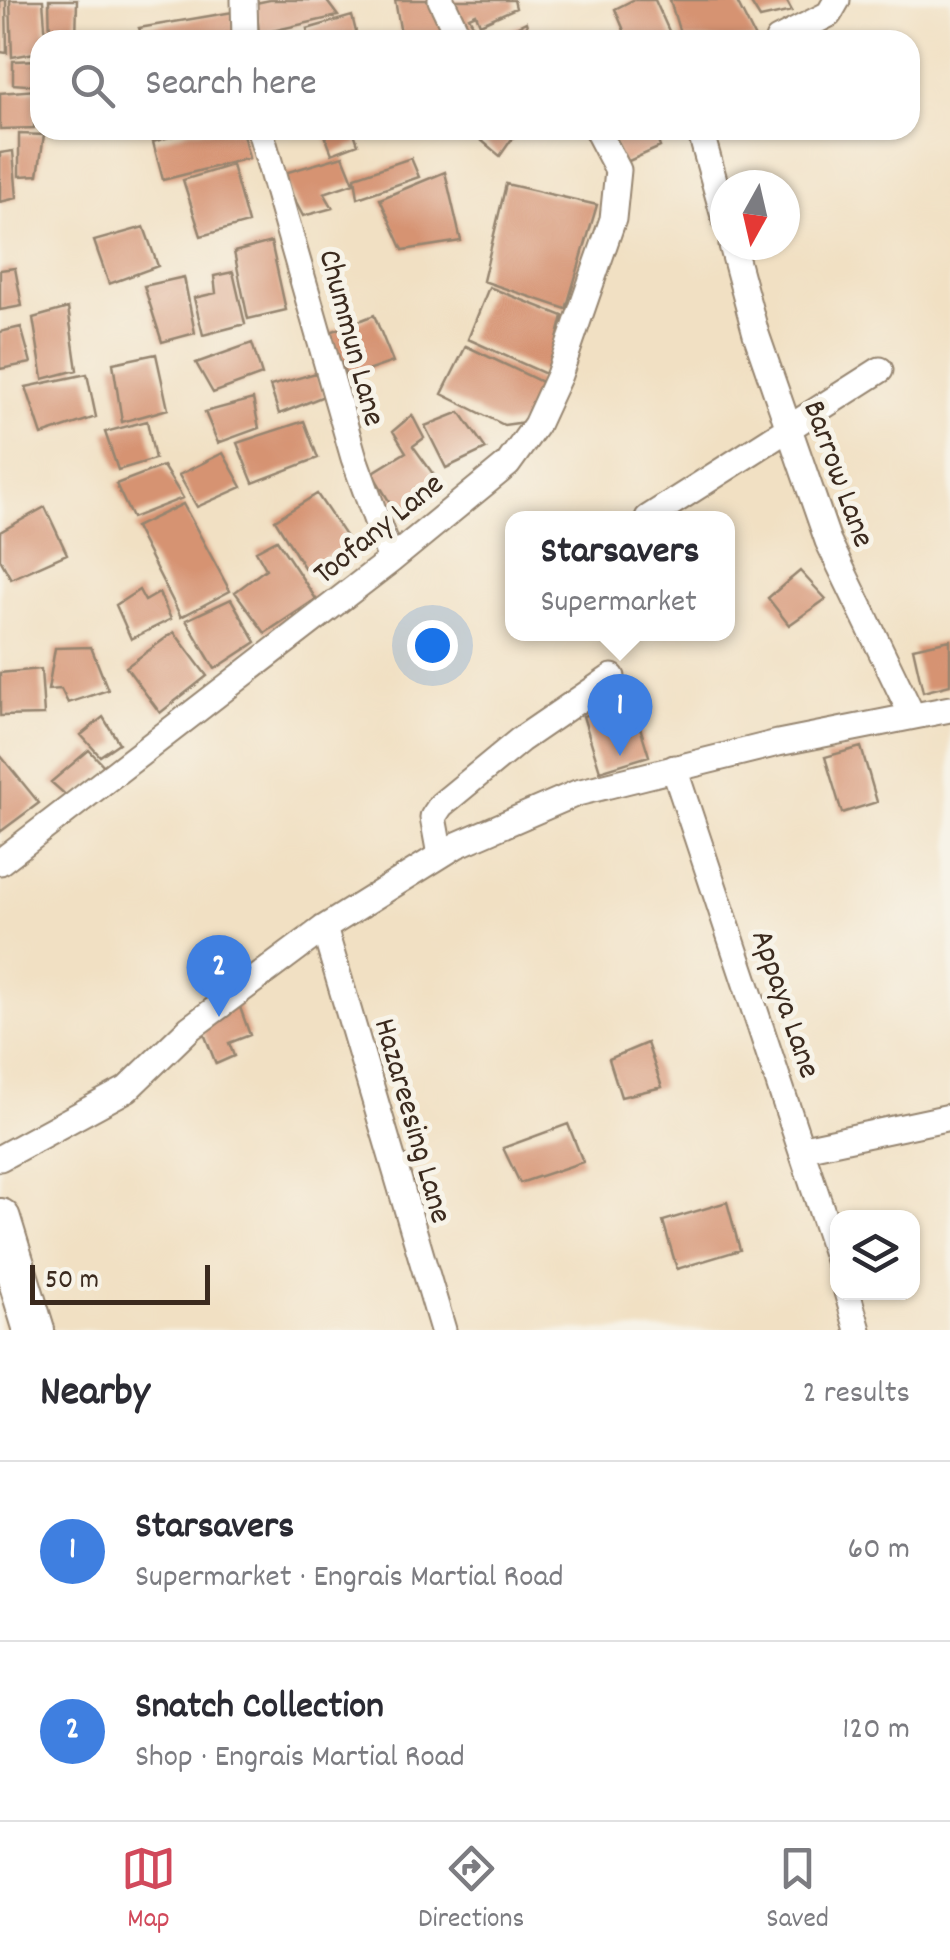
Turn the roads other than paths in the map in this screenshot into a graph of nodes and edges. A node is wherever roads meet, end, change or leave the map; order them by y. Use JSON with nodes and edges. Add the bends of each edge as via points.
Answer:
{"nodes":[{"id":1,"x":244,"y":0,"type":"edge"},
{"id":2,"x":441,"y":0,"type":"edge"},
{"id":3,"x":837,"y":0,"type":"edge"},
{"id":4,"x":245,"y":30,"type":"edge"},
{"id":5,"x":455,"y":30,"type":"edge"},
{"id":6,"x":798,"y":30,"type":"edge"},
{"id":7,"x":263,"y":140,"type":"edge"},
{"id":8,"x":602,"y":140,"type":"edge"},
{"id":9,"x":703,"y":140,"type":"edge"},
{"id":10,"x":711,"y":170,"type":"edge"},
{"id":11,"x":737,"y":260,"type":"edge"},
{"id":12,"x":880,"y":370,"type":"dead end"},
{"id":13,"x":789,"y":428,"type":"junction"},
{"id":14,"x":659,"y":511,"type":"edge"},
{"id":15,"x":390,"y":560,"type":"junction"},
{"id":16,"x":612,"y":677,"type":"dead end"},
{"id":17,"x":950,"y":709,"type":"edge"},
{"id":18,"x":912,"y":714,"type":"junction"},
{"id":19,"x":674,"y":768,"type":"junction"},
{"id":20,"x":440,"y":856,"type":"junction"},
{"id":21,"x":0,"y":862,"type":"edge"},
{"id":22,"x":324,"y":928,"type":"junction"},
{"id":23,"x":950,"y":1118,"type":"edge"},
{"id":24,"x":804,"y":1148,"type":"junction"},
{"id":25,"x":0,"y":1158,"type":"edge"},
{"id":26,"x":0,"y":1218,"type":"edge"},
{"id":27,"x":830,"y":1234,"type":"edge"},
{"id":28,"x":849,"y":1300,"type":"edge"},
{"id":29,"x":34,"y":1330,"type":"edge"},
{"id":30,"x":443,"y":1330,"type":"edge"},
{"id":31,"x":858,"y":1330,"type":"edge"}],
"edges":[{"from":1,"to":4,"type":"street"},
{"from":2,"to":5,"type":"street"},
{"from":3,"to":6,"type":"street","via":[[829,14]]},
{"from":7,"to":15,"type":"street","name":"Chummun Lane"},
{"from":8,"to":15,"type":"street","name":"Toofany Lane","via":[[618,170],[614,219],[536,425],[508,464]]},
{"from":9,"to":10,"type":"street"},
{"from":11,"to":13,"type":"street","name":"Barrow Lane"},
{"from":12,"to":13,"type":"street"},
{"from":13,"to":14,"type":"street"},
{"from":13,"to":18,"type":"street","name":"Barrow Lane","via":[[828,542]]},
{"from":15,"to":21,"type":"street","name":"Toofany Lane"},
{"from":16,"to":20,"type":"street","via":[[520,740],[441,806],[433,817]]},
{"from":17,"to":18,"type":"street"},
{"from":18,"to":19,"type":"street"},
{"from":19,"to":20,"type":"street","via":[[577,793]]},
{"from":19,"to":24,"type":"street","name":"Appaya Lane"},
{"from":20,"to":22,"type":"street"},
{"from":22,"to":25,"type":"street","via":[[190,1028],[126,1089]]},
{"from":22,"to":30,"type":"street","name":"Hazareesing Lane"},
{"from":23,"to":24,"type":"street"},
{"from":24,"to":27,"type":"street","name":"Appaya Lane"},
{"from":26,"to":29,"type":"main road"},
{"from":28,"to":31,"type":"street"}]}
